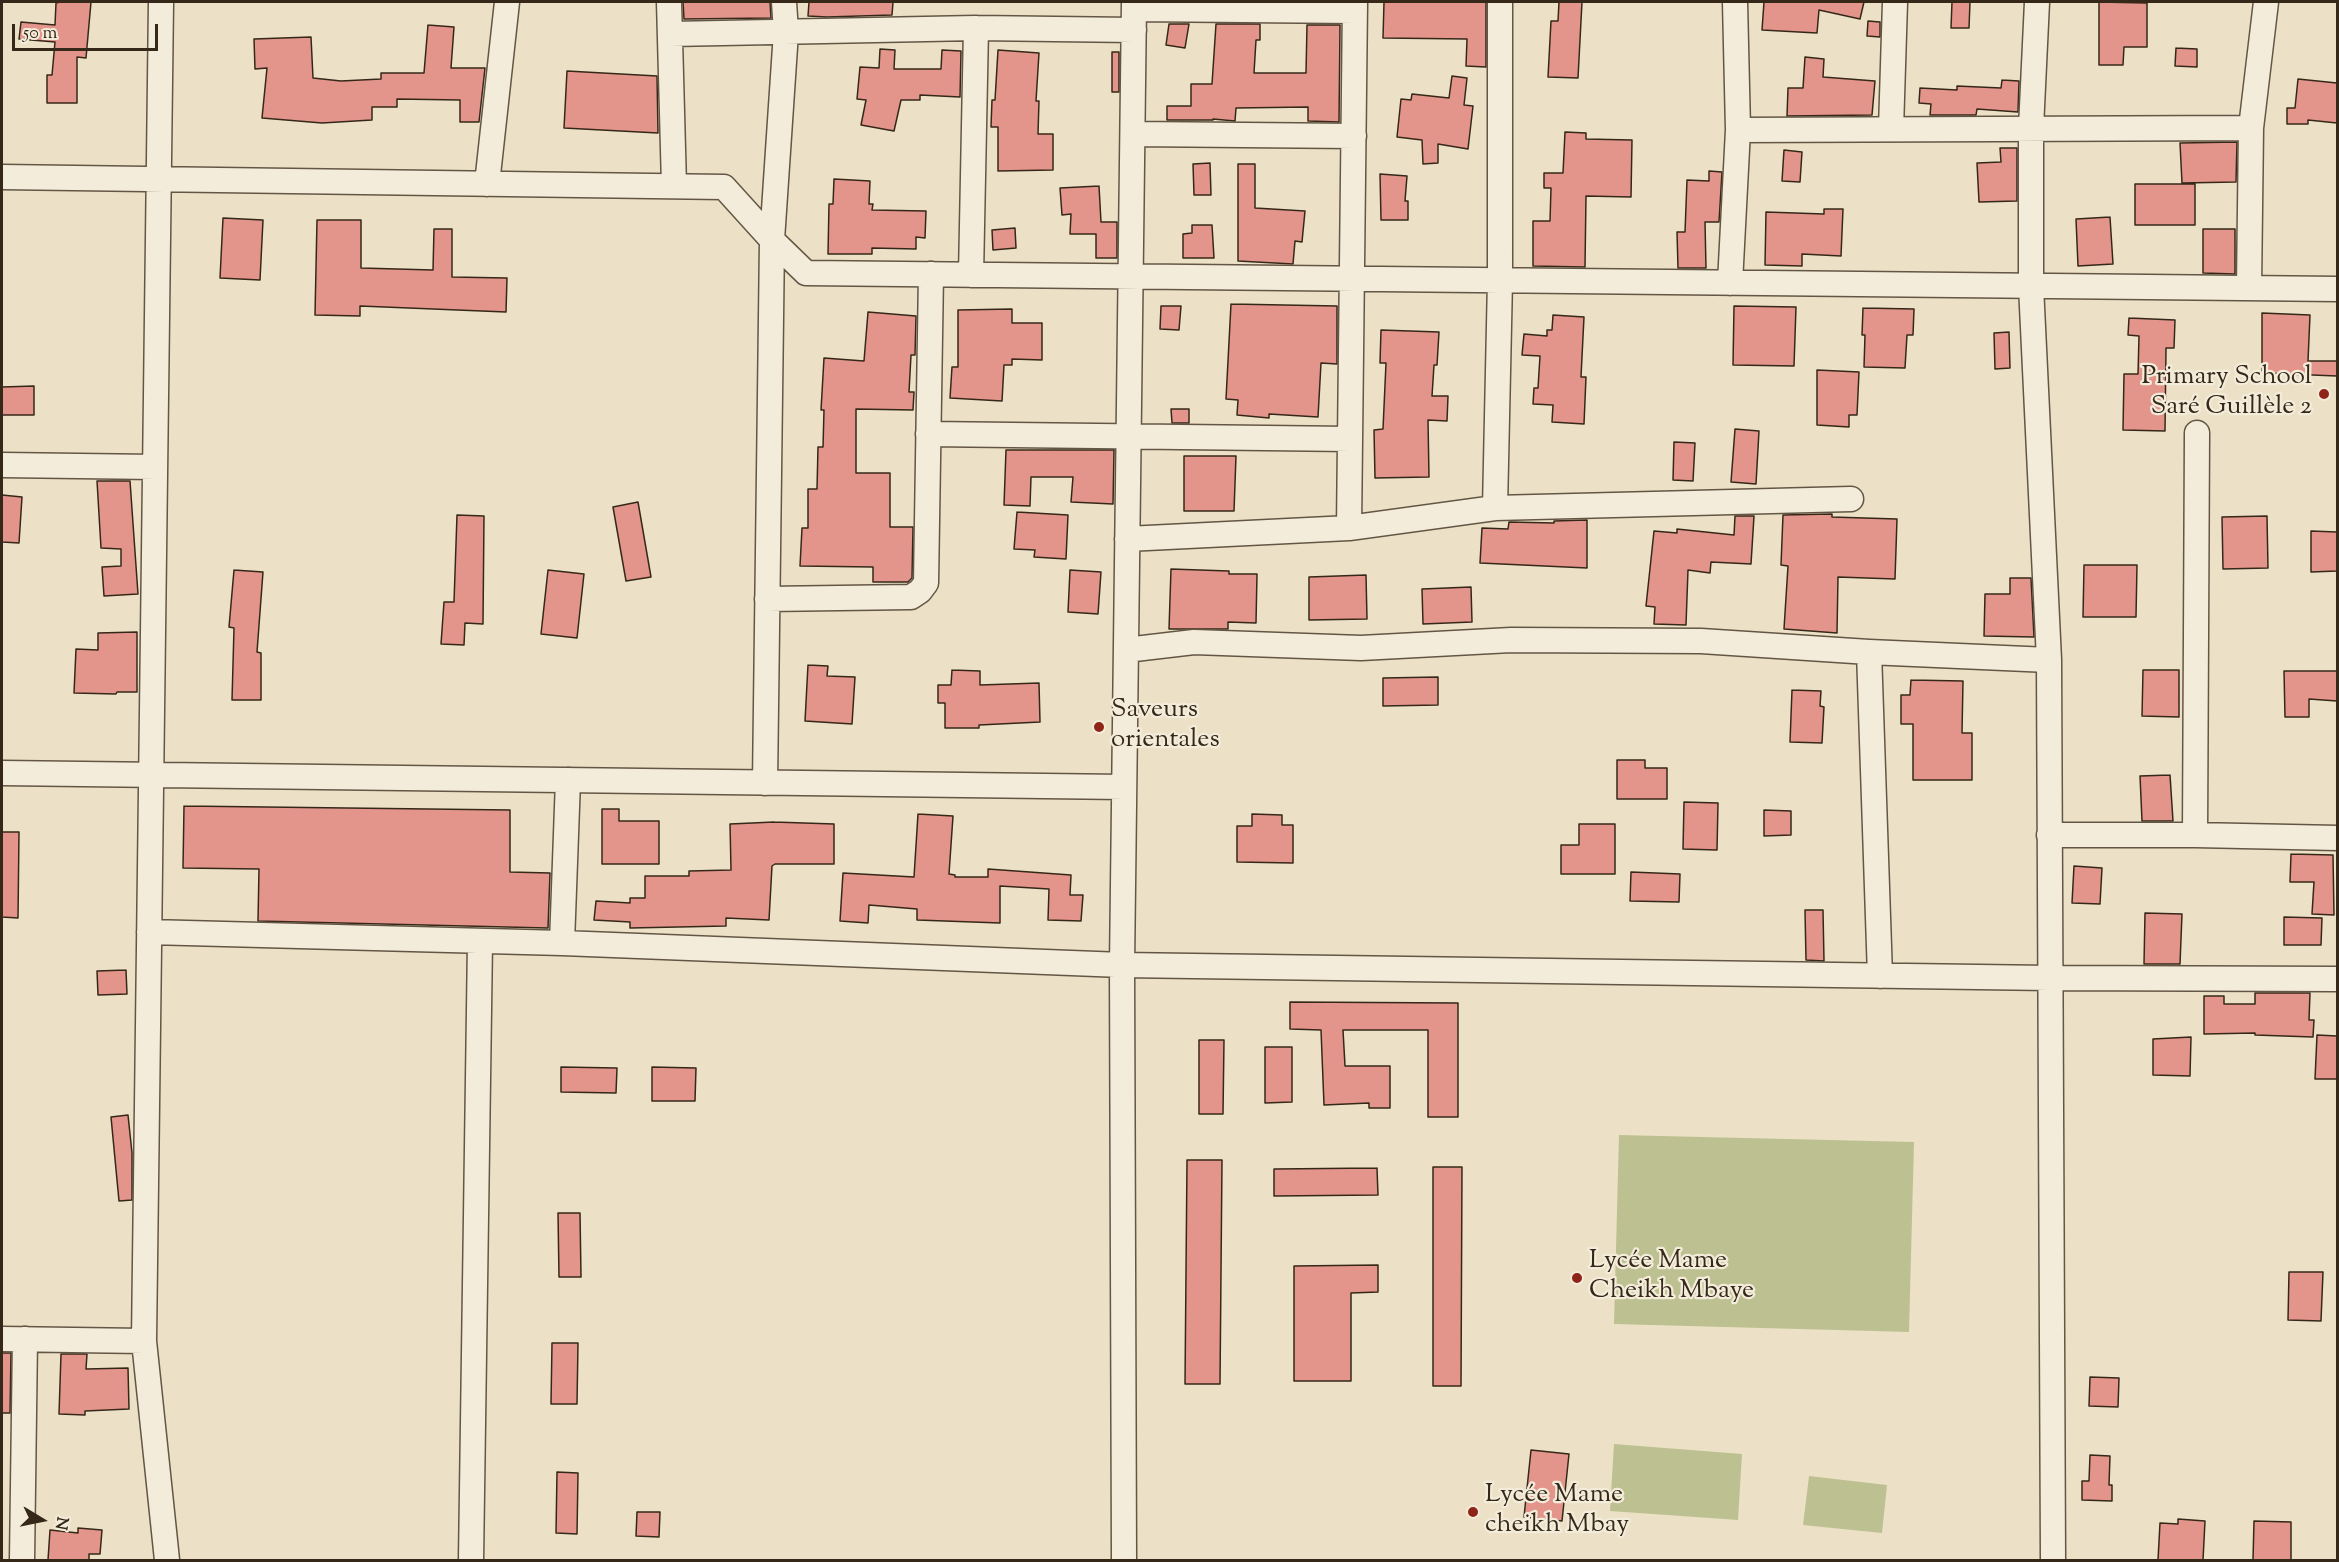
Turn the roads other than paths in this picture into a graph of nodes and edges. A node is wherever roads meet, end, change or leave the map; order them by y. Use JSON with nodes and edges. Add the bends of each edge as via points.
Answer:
{"nodes":[{"id":1,"x":161,"y":2,"type":"edge"},
{"id":2,"x":507,"y":2,"type":"edge"},
{"id":3,"x":669,"y":2,"type":"edge"},
{"id":4,"x":784,"y":2,"type":"edge"},
{"id":5,"x":1500,"y":2,"type":"edge"},
{"id":6,"x":1735,"y":2,"type":"edge"},
{"id":7,"x":1895,"y":2,"type":"edge"},
{"id":8,"x":2037,"y":2,"type":"edge"},
{"id":9,"x":2266,"y":2,"type":"edge"},
{"id":10,"x":1355,"y":6,"type":"edge"},
{"id":11,"x":1134,"y":13,"type":"edge"},
{"id":12,"x":975,"y":28,"type":"junction"},
{"id":13,"x":786,"y":32,"type":"junction"},
{"id":14,"x":671,"y":34,"type":"junction"},
{"id":15,"x":2031,"y":128,"type":"junction"},
{"id":16,"x":2251,"y":128,"type":"junction"},
{"id":17,"x":1891,"y":129,"type":"junction"},
{"id":18,"x":1738,"y":130,"type":"junction"},
{"id":19,"x":1133,"y":134,"type":"junction"},
{"id":20,"x":1354,"y":136,"type":"junction"},
{"id":21,"x":2,"y":177,"type":"edge"},
{"id":22,"x":159,"y":179,"type":"junction"},
{"id":23,"x":487,"y":184,"type":"junction"},
{"id":24,"x":674,"y":186,"type":"junction"},
{"id":25,"x":772,"y":240,"type":"junction"},
{"id":26,"x":930,"y":274,"type":"junction"},
{"id":27,"x":971,"y":274,"type":"junction"},
{"id":28,"x":1131,"y":276,"type":"junction"},
{"id":29,"x":1352,"y":279,"type":"junction"},
{"id":30,"x":1500,"y":280,"type":"junction"},
{"id":31,"x":1730,"y":282,"type":"junction"},
{"id":32,"x":2031,"y":286,"type":"junction"},
{"id":33,"x":2249,"y":288,"type":"junction"},
{"id":34,"x":2337,"y":289,"type":"edge"},
{"id":35,"x":2197,"y":433,"type":"dead end"},
{"id":36,"x":928,"y":434,"type":"junction"},
{"id":37,"x":1129,"y":436,"type":"junction"},
{"id":38,"x":1350,"y":439,"type":"junction"},
{"id":39,"x":2,"y":465,"type":"edge"},
{"id":40,"x":155,"y":467,"type":"junction"},
{"id":41,"x":1851,"y":499,"type":"dead end"},
{"id":42,"x":1495,"y":508,"type":"junction"},
{"id":43,"x":1349,"y":528,"type":"junction"},
{"id":44,"x":1127,"y":539,"type":"junction"},
{"id":45,"x":766,"y":600,"type":"junction"},
{"id":46,"x":1126,"y":650,"type":"junction"},
{"id":47,"x":1869,"y":652,"type":"junction"},
{"id":48,"x":2049,"y":660,"type":"junction"},
{"id":49,"x":2,"y":773,"type":"edge"},
{"id":50,"x":151,"y":775,"type":"junction"},
{"id":51,"x":568,"y":780,"type":"junction"},
{"id":52,"x":765,"y":783,"type":"junction"},
{"id":53,"x":1124,"y":787,"type":"junction"},
{"id":54,"x":2049,"y":835,"type":"junction"},
{"id":55,"x":2195,"y":835,"type":"junction"},
{"id":56,"x":2337,"y":838,"type":"edge"},
{"id":57,"x":149,"y":932,"type":"junction"},
{"id":58,"x":480,"y":941,"type":"junction"},
{"id":59,"x":562,"y":943,"type":"junction"},
{"id":60,"x":1122,"y":965,"type":"junction"},
{"id":61,"x":1880,"y":976,"type":"junction"},
{"id":62,"x":2049,"y":978,"type":"junction"},
{"id":63,"x":2337,"y":979,"type":"edge"},
{"id":64,"x":13,"y":1339,"type":"edge"},
{"id":65,"x":144,"y":1341,"type":"junction"},
{"id":66,"x":22,"y":1560,"type":"edge"},
{"id":67,"x":167,"y":1560,"type":"edge"},
{"id":68,"x":471,"y":1560,"type":"edge"},
{"id":69,"x":1124,"y":1560,"type":"edge"},
{"id":70,"x":2053,"y":1560,"type":"edge"}],
"edges":[{"from":1,"to":22,"type":"street"},
{"from":2,"to":23,"type":"street"},
{"from":3,"to":14,"type":"street"},
{"from":4,"to":13,"type":"street"},
{"from":5,"to":30,"type":"street"},
{"from":6,"to":18,"type":"street"},
{"from":7,"to":17,"type":"street"},
{"from":8,"to":15,"type":"street"},
{"from":9,"to":16,"type":"street"},
{"from":10,"to":11,"type":"street"},
{"from":10,"to":20,"type":"street"},
{"from":11,"to":12,"type":"street"},
{"from":11,"to":19,"type":"street"},
{"from":12,"to":13,"type":"street"},
{"from":12,"to":27,"type":"street"},
{"from":13,"to":14,"type":"street"},
{"from":13,"to":25,"type":"street"},
{"from":14,"to":24,"type":"street"},
{"from":15,"to":16,"type":"street"},
{"from":15,"to":17,"type":"street"},
{"from":15,"to":32,"type":"street"},
{"from":16,"to":33,"type":"street"},
{"from":17,"to":18,"type":"street"},
{"from":18,"to":31,"type":"street"},
{"from":19,"to":20,"type":"street"},
{"from":19,"to":28,"type":"street"},
{"from":20,"to":29,"type":"street"},
{"from":21,"to":22,"type":"street"},
{"from":22,"to":23,"type":"street"},
{"from":22,"to":40,"type":"street"},
{"from":23,"to":24,"type":"street"},
{"from":24,"to":25,"type":"street","via":[[724,187]]},
{"from":25,"to":26,"type":"street","via":[[806,273]]},
{"from":25,"to":45,"type":"street"},
{"from":26,"to":27,"type":"street"},
{"from":26,"to":36,"type":"street"},
{"from":27,"to":28,"type":"street"},
{"from":28,"to":29,"type":"street"},
{"from":28,"to":37,"type":"street"},
{"from":29,"to":30,"type":"street"},
{"from":29,"to":38,"type":"street"},
{"from":30,"to":31,"type":"street"},
{"from":30,"to":42,"type":"street"},
{"from":31,"to":32,"type":"street"},
{"from":32,"to":33,"type":"street"},
{"from":32,"to":48,"type":"street"},
{"from":33,"to":34,"type":"street"},
{"from":35,"to":55,"type":"street"},
{"from":36,"to":37,"type":"street"},
{"from":36,"to":45,"type":"street","via":[[926,583],[920,591],[911,597]]},
{"from":37,"to":38,"type":"street"},
{"from":37,"to":44,"type":"street"},
{"from":38,"to":43,"type":"street"},
{"from":39,"to":40,"type":"street"},
{"from":40,"to":50,"type":"street"},
{"from":41,"to":42,"type":"street"},
{"from":42,"to":43,"type":"street"},
{"from":43,"to":44,"type":"street"},
{"from":44,"to":46,"type":"street"},
{"from":45,"to":52,"type":"street"},
{"from":46,"to":47,"type":"street","via":[[1194,642],[1361,648],[1535,640],[1701,641]]},
{"from":46,"to":53,"type":"street"},
{"from":47,"to":48,"type":"street"},
{"from":47,"to":61,"type":"street"},
{"from":48,"to":54,"type":"street"},
{"from":49,"to":50,"type":"street"},
{"from":50,"to":51,"type":"street"},
{"from":50,"to":57,"type":"street"},
{"from":51,"to":52,"type":"street"},
{"from":51,"to":59,"type":"street"},
{"from":52,"to":53,"type":"street"},
{"from":53,"to":60,"type":"street"},
{"from":54,"to":55,"type":"street"},
{"from":54,"to":62,"type":"street"},
{"from":55,"to":56,"type":"street"},
{"from":57,"to":58,"type":"street"},
{"from":57,"to":65,"type":"street"},
{"from":58,"to":59,"type":"street"},
{"from":58,"to":68,"type":"street"},
{"from":59,"to":60,"type":"street"},
{"from":60,"to":61,"type":"street"},
{"from":60,"to":69,"type":"street"},
{"from":61,"to":62,"type":"street"},
{"from":62,"to":63,"type":"street"},
{"from":62,"to":70,"type":"street"},
{"from":64,"to":65,"type":"street"},
{"from":64,"to":66,"type":"street"},
{"from":65,"to":67,"type":"street"}]}
